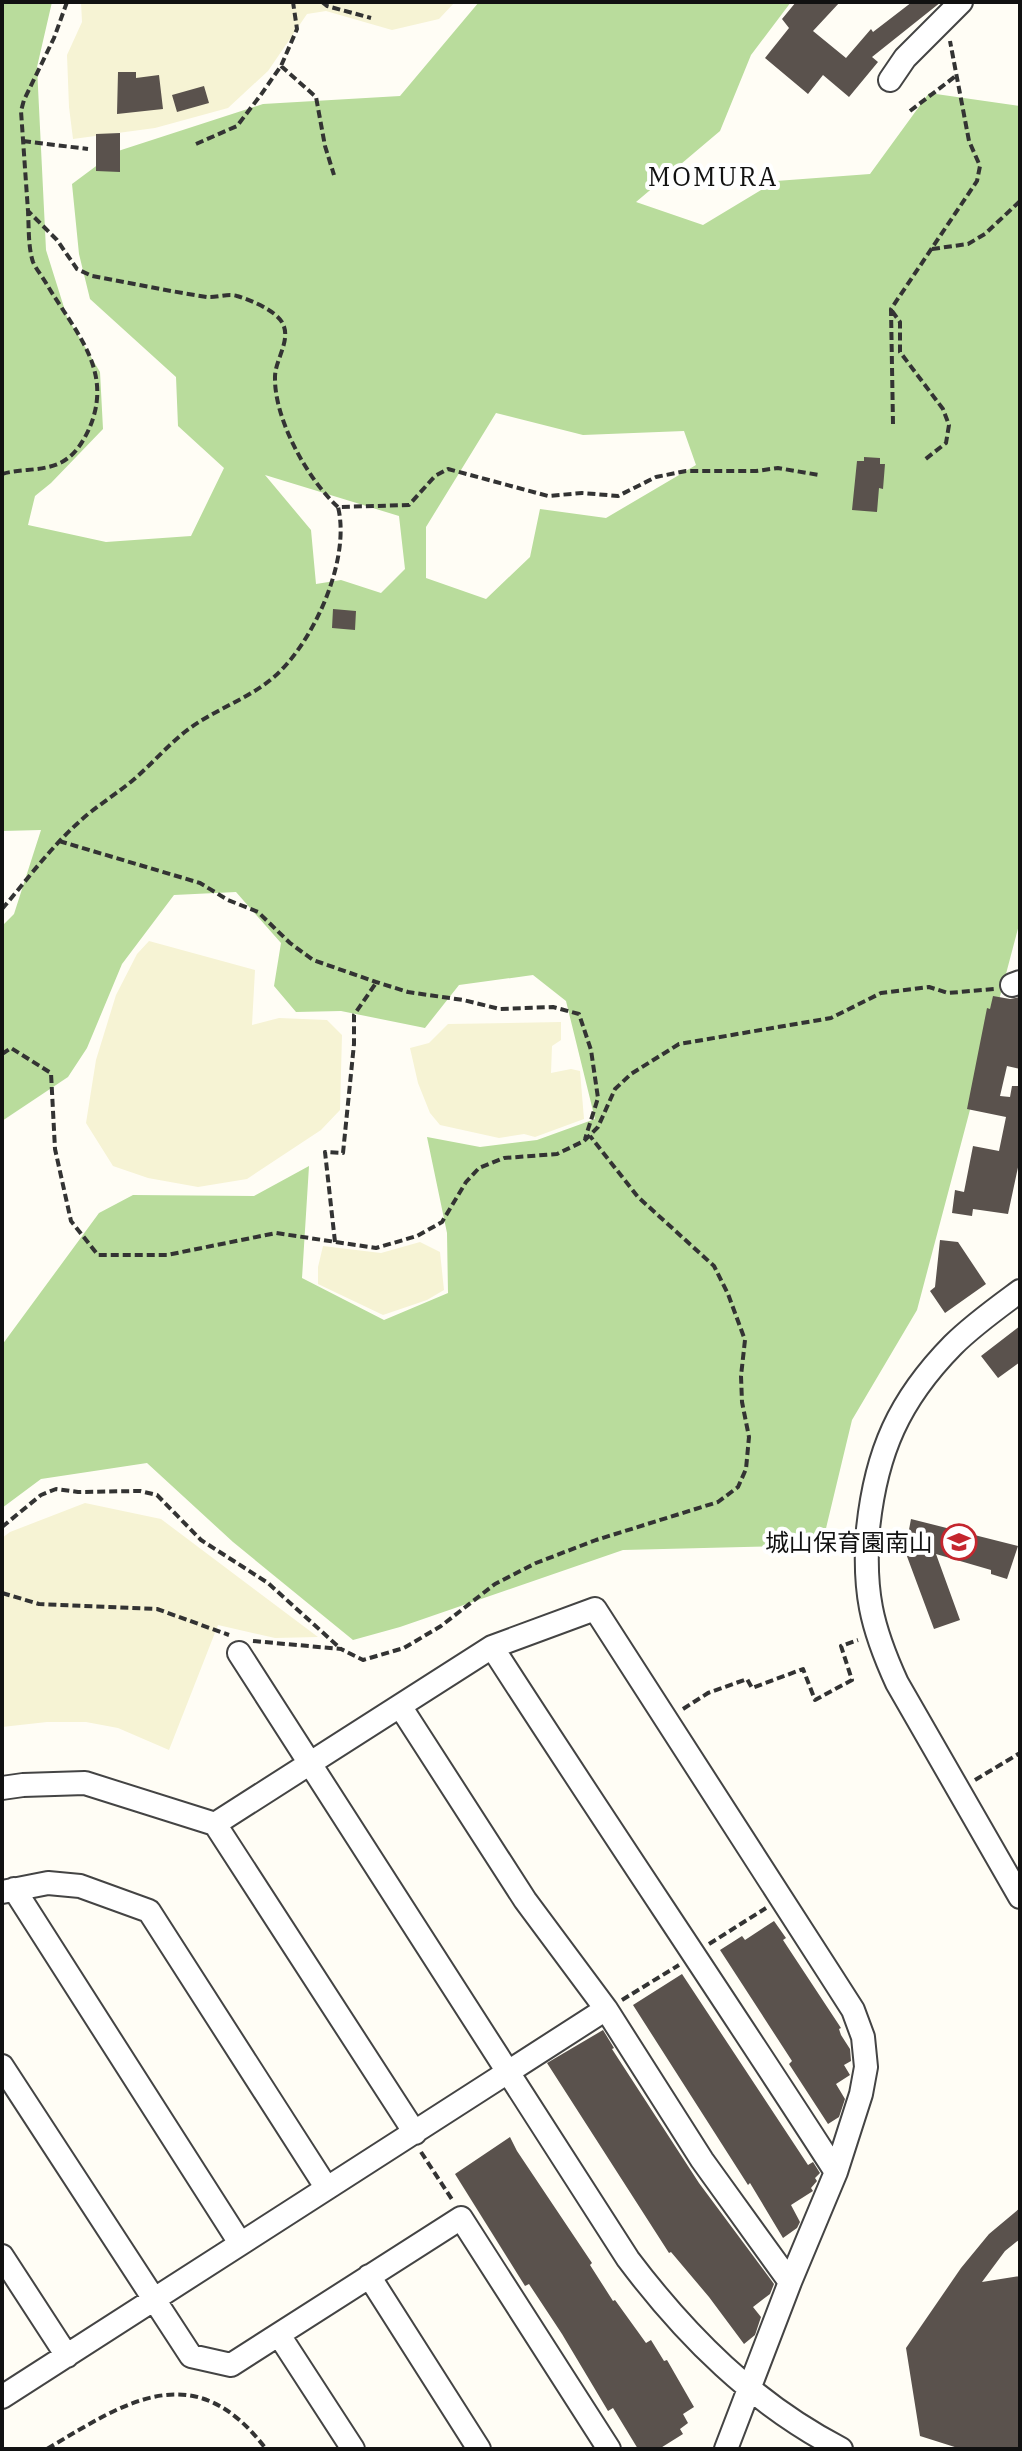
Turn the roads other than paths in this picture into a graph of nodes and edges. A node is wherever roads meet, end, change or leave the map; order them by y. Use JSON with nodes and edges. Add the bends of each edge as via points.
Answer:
{"nodes":[{"id":1,"x":953,"y":9,"type":"edge"},
{"id":2,"x":890,"y":80,"type":"dead end"},
{"id":3,"x":1020,"y":1291,"type":"edge"},
{"id":4,"x":492,"y":1647,"type":"junction"},
{"id":5,"x":239,"y":1653,"type":"dead end"},
{"id":6,"x":400,"y":1706,"type":"junction"},
{"id":7,"x":309,"y":1764,"type":"junction"},
{"id":8,"x":2,"y":1788,"type":"edge"},
{"id":9,"x":215,"y":1824,"type":"junction"},
{"id":10,"x":8,"y":1891,"type":"edge"},
{"id":11,"x":1020,"y":1897,"type":"edge"},
{"id":12,"x":606,"y":2009,"type":"junction"},
{"id":13,"x":2,"y":2066,"type":"edge"},
{"id":14,"x":508,"y":2073,"type":"junction"},
{"id":15,"x":415,"y":2133,"type":"junction"},
{"id":16,"x":836,"y":2172,"type":"junction"},
{"id":17,"x":326,"y":2187,"type":"junction"},
{"id":18,"x":240,"y":2243,"type":"junction"},
{"id":19,"x":2,"y":2256,"type":"edge"},
{"id":20,"x":369,"y":2276,"type":"junction"},
{"id":21,"x":790,"y":2282,"type":"junction"},
{"id":22,"x":153,"y":2301,"type":"junction"},
{"id":23,"x":279,"y":2335,"type":"junction"},
{"id":24,"x":67,"y":2356,"type":"junction"},
{"id":25,"x":749,"y":2389,"type":"junction"},
{"id":26,"x":2,"y":2397,"type":"edge"},
{"id":27,"x":353,"y":2449,"type":"edge"},
{"id":28,"x":479,"y":2449,"type":"edge"},
{"id":29,"x":609,"y":2449,"type":"edge"},
{"id":30,"x":726,"y":2449,"type":"edge"},
{"id":31,"x":841,"y":2449,"type":"edge"}],
"edges":[{"from":1,"to":2,"type":"street"},
{"from":3,"to":11,"type":"street","via":[[954,1344],[893,1426],[879,1460],[866,1556],[870,1606],[897,1683]]},
{"from":4,"to":6,"type":"street"},
{"from":4,"to":16,"type":"street"},
{"from":4,"to":16,"type":"street","via":[[595,1609],[853,2010],[866,2067]]},
{"from":5,"to":7,"type":"street"},
{"from":6,"to":7,"type":"street"},
{"from":6,"to":12,"type":"street","via":[[525,1900]]},
{"from":7,"to":9,"type":"street"},
{"from":7,"to":14,"type":"street"},
{"from":8,"to":9,"type":"street","via":[[85,1783]]},
{"from":9,"to":15,"type":"street"},
{"from":10,"to":17,"type":"street","via":[[48,1883],[80,1886],[149,1911]]},
{"from":10,"to":18,"type":"street"},
{"from":12,"to":14,"type":"street"},
{"from":12,"to":21,"type":"street","via":[[702,2160]]},
{"from":13,"to":22,"type":"street"},
{"from":14,"to":15,"type":"street"},
{"from":14,"to":25,"type":"street","via":[[665,2308]]},
{"from":15,"to":17,"type":"street"},
{"from":16,"to":21,"type":"street"},
{"from":17,"to":18,"type":"street"},
{"from":18,"to":22,"type":"street"},
{"from":19,"to":24,"type":"street"},
{"from":20,"to":23,"type":"street"},
{"from":20,"to":28,"type":"street"},
{"from":20,"to":29,"type":"street","via":[[461,2218]]},
{"from":21,"to":25,"type":"street"},
{"from":22,"to":23,"type":"street","via":[[191,2356],[231,2365]]},
{"from":22,"to":24,"type":"street"},
{"from":23,"to":27,"type":"street"},
{"from":24,"to":26,"type":"street"},
{"from":25,"to":30,"type":"street"},
{"from":25,"to":31,"type":"street"}]}
